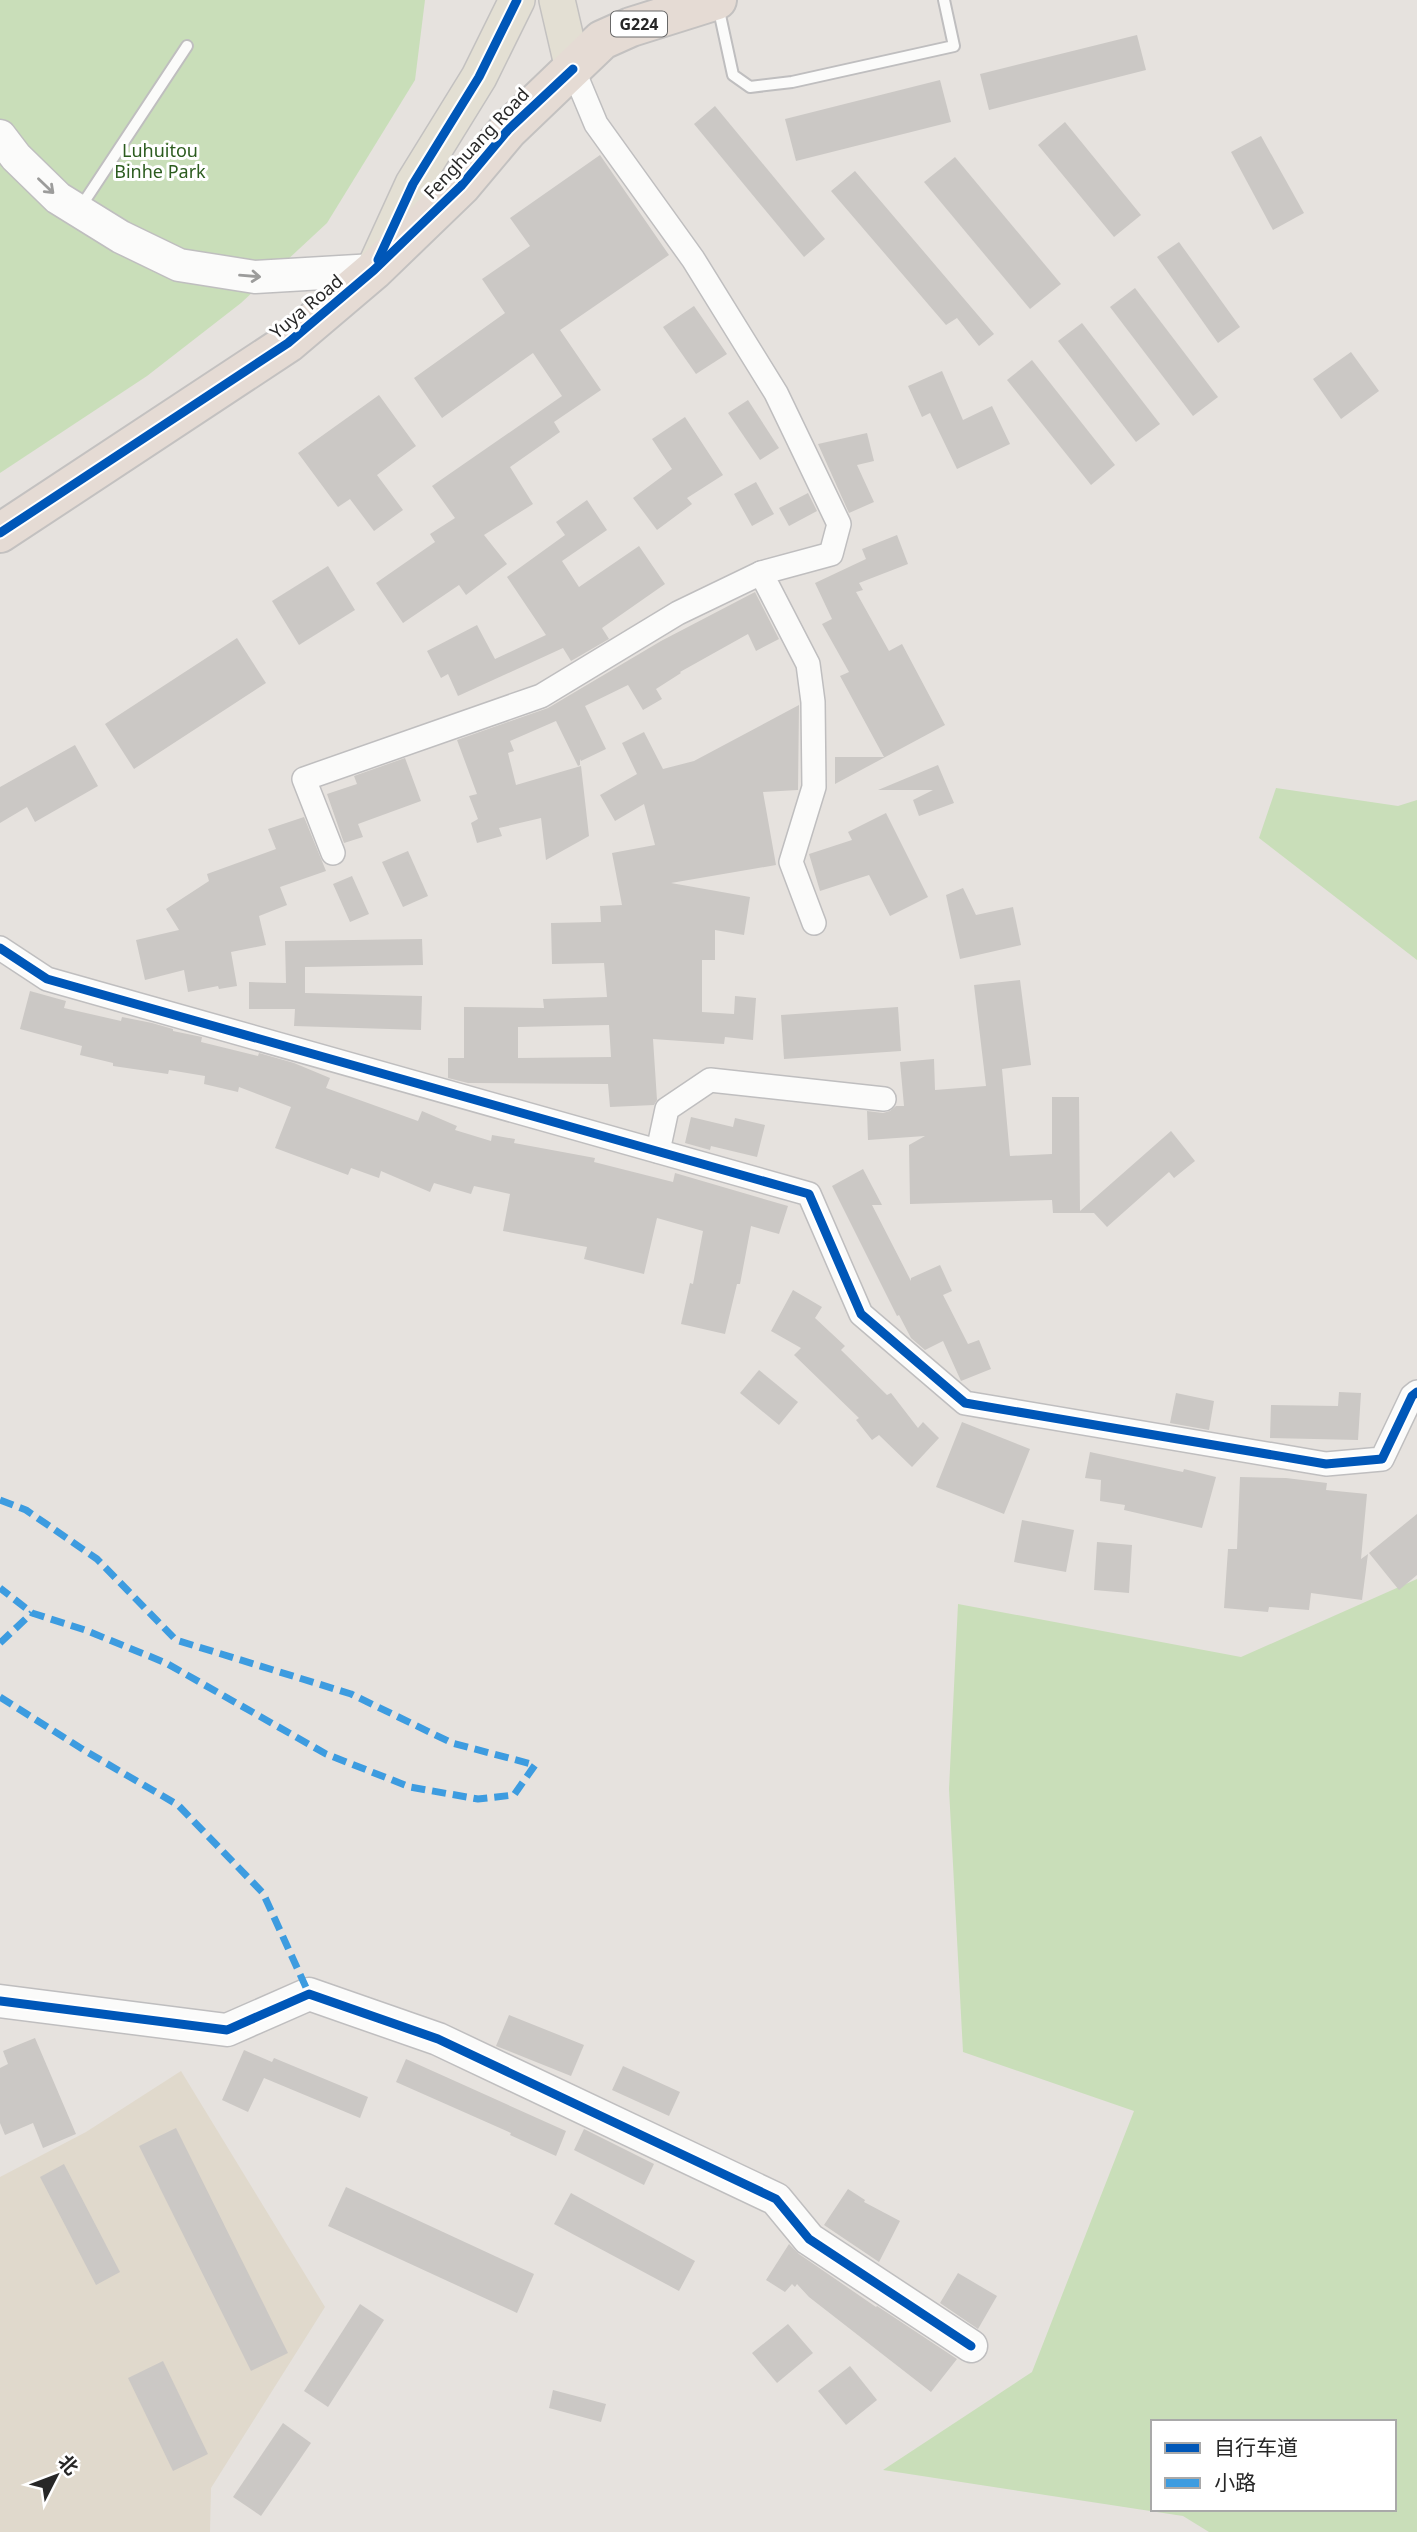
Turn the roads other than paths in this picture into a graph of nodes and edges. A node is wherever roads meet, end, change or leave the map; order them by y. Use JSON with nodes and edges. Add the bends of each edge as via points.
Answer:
{"nodes":[{"id":1,"x":517,"y":0,"type":"edge"},
{"id":2,"x":557,"y":0,"type":"edge"},
{"id":3,"x":944,"y":0,"type":"edge"},
{"id":4,"x":702,"y":2,"type":"edge"},
{"id":5,"x":187,"y":46,"type":"dead end"},
{"id":6,"x":573,"y":69,"type":"junction"},
{"id":7,"x":0,"y":136,"type":"edge"},
{"id":8,"x":79,"y":211,"type":"junction"},
{"id":9,"x":374,"y":270,"type":"junction"},
{"id":10,"x":0,"y":533,"type":"edge"},
{"id":11,"x":761,"y":573,"type":"junction"},
{"id":12,"x":333,"y":853,"type":"dead end"},
{"id":13,"x":814,"y":923,"type":"dead end"},
{"id":14,"x":0,"y":948,"type":"edge"},
{"id":15,"x":884,"y":1099,"type":"dead end"},
{"id":16,"x":658,"y":1151,"type":"junction"},
{"id":17,"x":1417,"y":1392,"type":"edge"},
{"id":18,"x":0,"y":2001,"type":"edge"},
{"id":19,"x":971,"y":2346,"type":"dead end"}],
"edges":[{"from":1,"to":9,"type":"main road","name":"Yuya Road","number":"G224","via":[[479,77],[413,184]]},
{"from":2,"to":6,"type":"main road"},
{"from":3,"to":4,"type":"lane","via":[[954,46],[750,87],[733,75]]},
{"from":4,"to":6,"type":"highway","name":"Fenghuang Road","number":"G224","via":[[602,40]]},
{"from":5,"to":8,"type":"lane"},
{"from":6,"to":9,"type":"highway","name":"Fenghuang Road","number":"G224"},
{"from":6,"to":11,"type":"street","via":[[596,124],[693,259],[776,393],[839,524],[831,554]]},
{"from":7,"to":8,"type":"street","one_way":true,"via":[[58,198]]},
{"from":8,"to":9,"type":"street","one_way":true,"via":[[179,265],[255,277]]},
{"from":9,"to":10,"type":"highway","name":"Yuya Road","number":"G224","via":[[289,343]]},
{"from":11,"to":12,"type":"street","via":[[678,613],[541,696],[304,779]]},
{"from":11,"to":13,"type":"street","via":[[808,664],[814,787],[791,862]]},
{"from":14,"to":16,"type":"street","via":[[47,979]]},
{"from":15,"to":16,"type":"street","via":[[710,1080],[667,1109]]},
{"from":16,"to":17,"type":"street","via":[[809,1194],[861,1314],[965,1403],[1326,1464],[1382,1459]]},
{"from":18,"to":19,"type":"street","via":[[227,2030],[309,1994],[438,2039],[776,2199],[809,2239]]}]}
